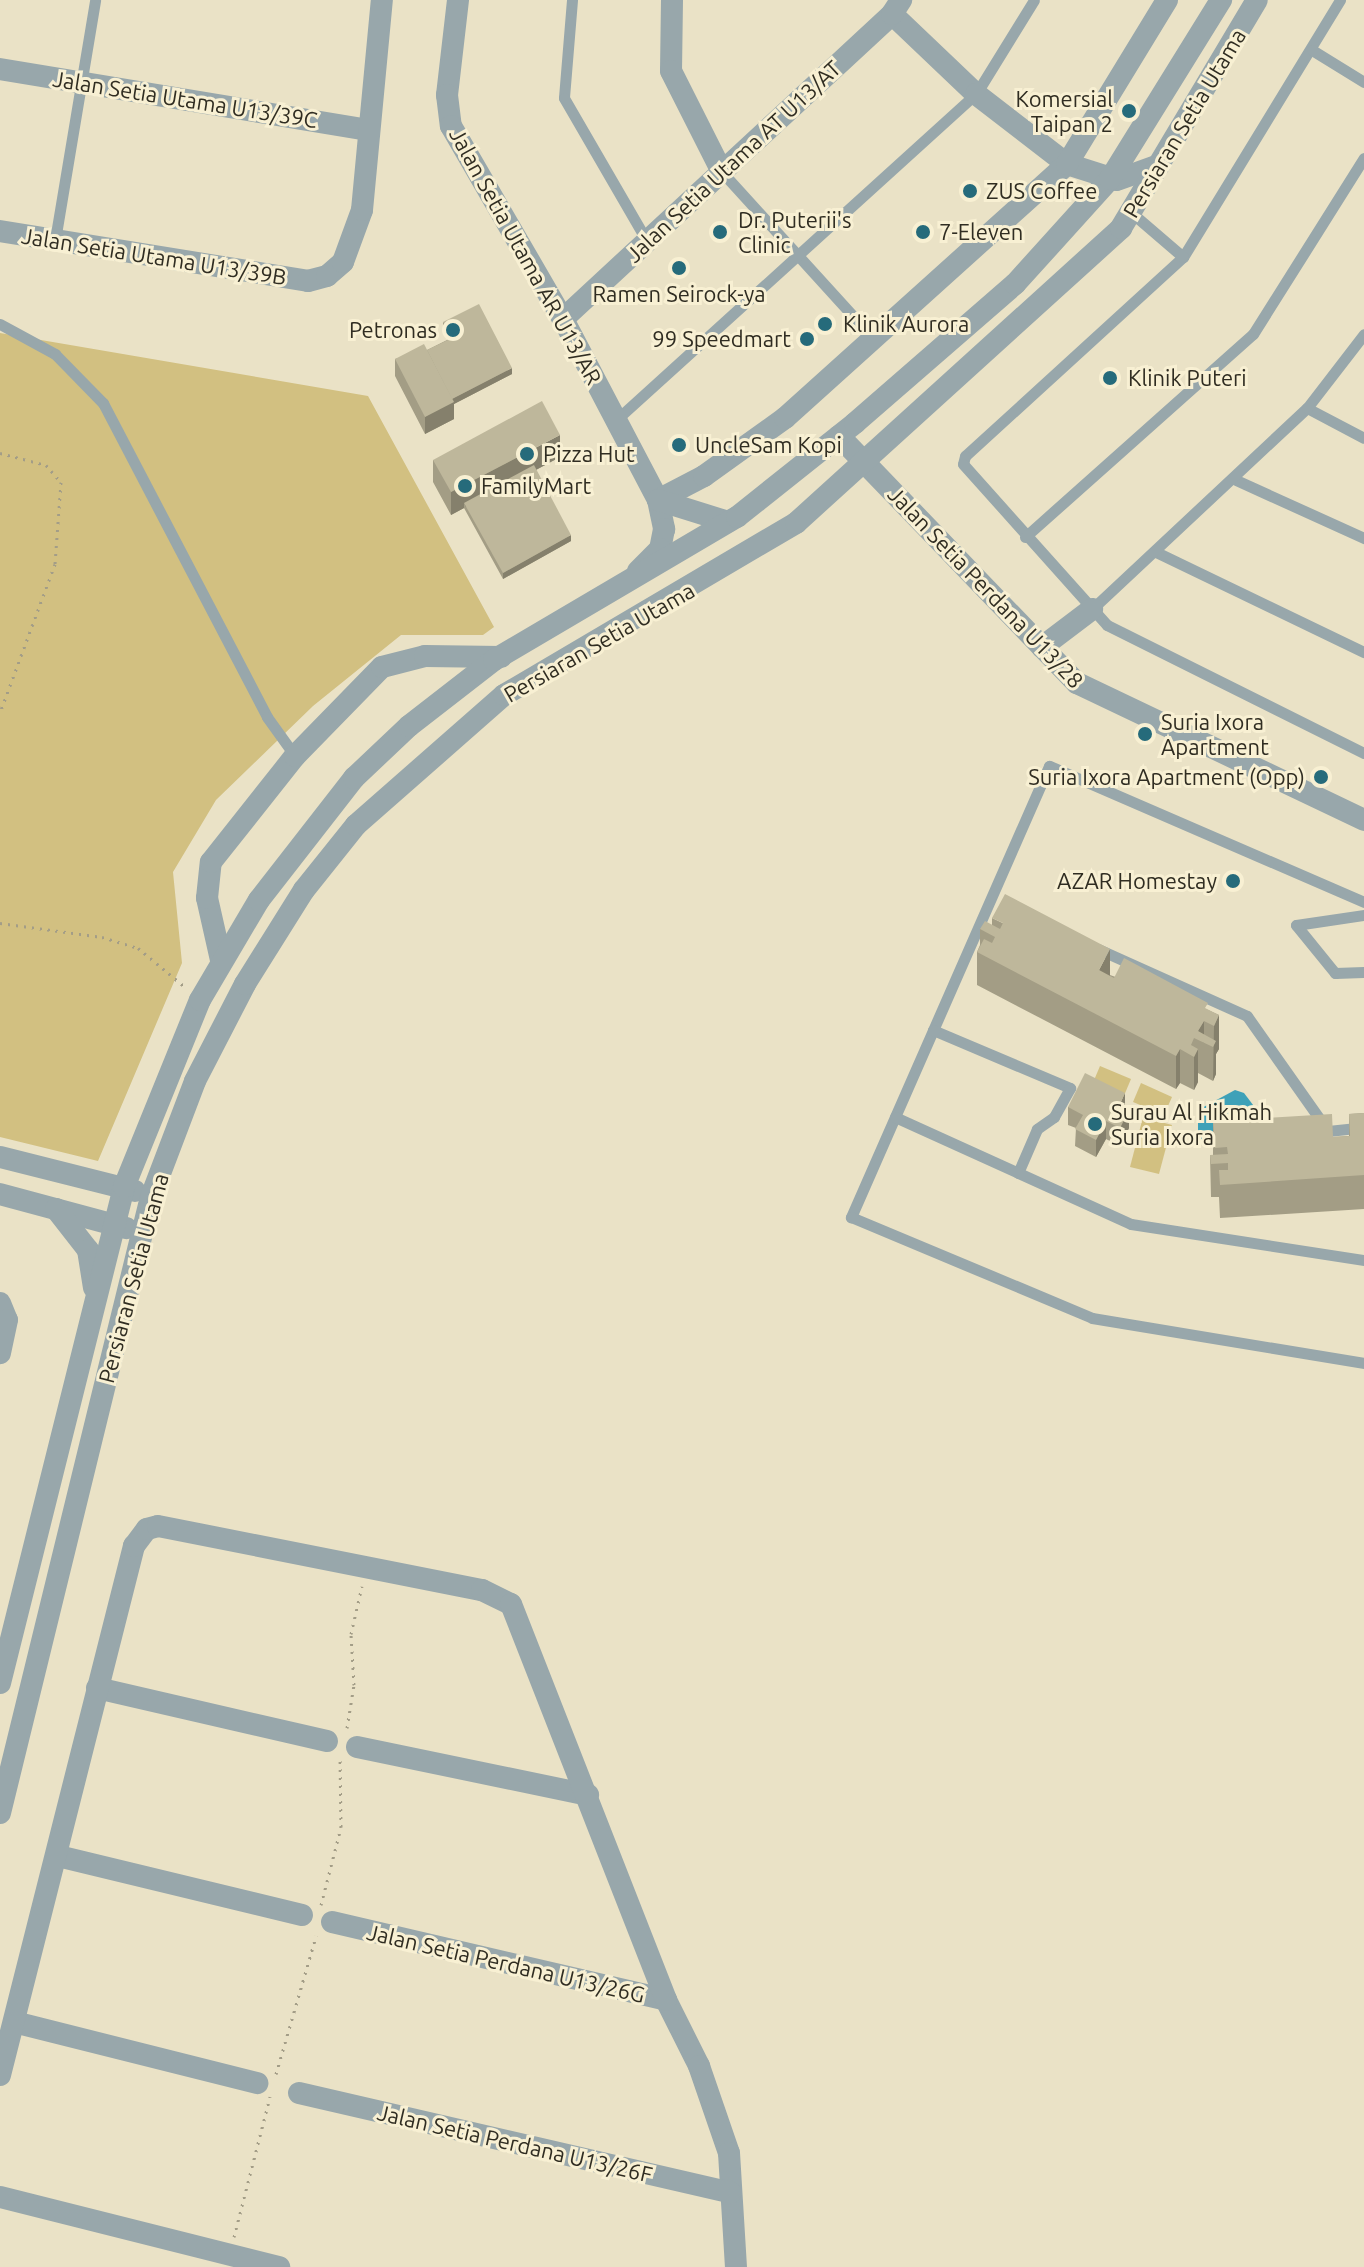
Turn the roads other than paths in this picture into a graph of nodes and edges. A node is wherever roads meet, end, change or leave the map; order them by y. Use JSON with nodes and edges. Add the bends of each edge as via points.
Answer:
{"nodes":[{"id":1,"x":95,"y":0,"type":"edge"},
{"id":2,"x":382,"y":0,"type":"edge"},
{"id":3,"x":458,"y":0,"type":"edge"},
{"id":4,"x":572,"y":0,"type":"edge"},
{"id":5,"x":672,"y":0,"type":"edge"},
{"id":6,"x":1034,"y":0,"type":"edge"},
{"id":7,"x":1167,"y":0,"type":"edge"},
{"id":8,"x":1221,"y":0,"type":"edge"},
{"id":9,"x":1257,"y":0,"type":"edge"},
{"id":10,"x":1340,"y":0,"type":"edge"},
{"id":11,"x":896,"y":7,"type":"edge"},
{"id":12,"x":1312,"y":50,"type":"junction"},
{"id":13,"x":0,"y":69,"type":"edge"},
{"id":14,"x":81,"y":82,"type":"junction"},
{"id":15,"x":1364,"y":82,"type":"edge"},
{"id":16,"x":976,"y":94,"type":"junction"},
{"id":17,"x":369,"y":130,"type":"junction"},
{"id":18,"x":1364,"y":158,"type":"edge"},
{"id":19,"x":1067,"y":164,"type":"junction"},
{"id":20,"x":1159,"y":165,"type":"junction"},
{"id":21,"x":722,"y":172,"type":"junction"},
{"id":22,"x":1110,"y":179,"type":"junction"},
{"id":23,"x":1133,"y":214,"type":"junction"},
{"id":24,"x":0,"y":231,"type":"edge"},
{"id":25,"x":55,"y":240,"type":"junction"},
{"id":26,"x":647,"y":241,"type":"junction"},
{"id":27,"x":1183,"y":257,"type":"junction"},
{"id":28,"x":801,"y":258,"type":"junction"},
{"id":29,"x":563,"y":319,"type":"junction"},
{"id":30,"x":0,"y":324,"type":"edge"},
{"id":31,"x":1364,"y":334,"type":"edge"},
{"id":32,"x":873,"y":338,"type":"junction"},
{"id":33,"x":1307,"y":408,"type":"junction"},
{"id":34,"x":616,"y":420,"type":"junction"},
{"id":35,"x":839,"y":436,"type":"junction"},
{"id":36,"x":1364,"y":438,"type":"edge"},
{"id":37,"x":866,"y":463,"type":"junction"},
{"id":38,"x":1236,"y":480,"type":"junction"},
{"id":39,"x":658,"y":500,"type":"junction"},
{"id":40,"x":728,"y":522,"type":"junction"},
{"id":41,"x":1025,"y":537,"type":"junction"},
{"id":42,"x":1364,"y":538,"type":"edge"},
{"id":43,"x":1156,"y":552,"type":"junction"},
{"id":44,"x":621,"y":588,"type":"junction"},
{"id":45,"x":1092,"y":609,"type":"junction"},
{"id":46,"x":1042,"y":647,"type":"junction"},
{"id":47,"x":1364,"y":652,"type":"edge"},
{"id":48,"x":501,"y":657,"type":"junction"},
{"id":49,"x":1364,"y":753,"type":"edge"},
{"id":50,"x":295,"y":756,"type":"junction"},
{"id":51,"x":1364,"y":820,"type":"edge"},
{"id":52,"x":990,"y":900,"type":"junction"},
{"id":53,"x":1364,"y":902,"type":"edge"},
{"id":54,"x":1005,"y":906,"type":"edge"},
{"id":55,"x":1364,"y":915,"type":"edge"},
{"id":56,"x":1090,"y":945,"type":"edge"},
{"id":57,"x":221,"y":960,"type":"junction"},
{"id":58,"x":1364,"y":972,"type":"edge"},
{"id":59,"x":933,"y":1030,"type":"junction"},
{"id":60,"x":895,"y":1117,"type":"junction"},
{"id":61,"x":1364,"y":1127,"type":"edge"},
{"id":62,"x":0,"y":1157,"type":"edge"},
{"id":63,"x":1018,"y":1173,"type":"junction"},
{"id":64,"x":124,"y":1187,"type":"junction"},
{"id":65,"x":0,"y":1194,"type":"edge"},
{"id":66,"x":151,"y":1197,"type":"junction"},
{"id":67,"x":56,"y":1209,"type":"junction"},
{"id":68,"x":113,"y":1224,"type":"junction"},
{"id":69,"x":141,"y":1233,"type":"junction"},
{"id":70,"x":1364,"y":1260,"type":"edge"},
{"id":71,"x":96,"y":1297,"type":"junction"},
{"id":72,"x":2,"y":1304,"type":"edge"},
{"id":73,"x":0,"y":1353,"type":"edge"},
{"id":74,"x":1364,"y":1363,"type":"edge"},
{"id":75,"x":20,"y":1603,"type":"junction"},
{"id":76,"x":0,"y":1624,"type":"edge"},
{"id":77,"x":0,"y":1683,"type":"edge"},
{"id":78,"x":97,"y":1688,"type":"junction"},
{"id":79,"x":327,"y":1741,"type":"dead end"},
{"id":80,"x":357,"y":1747,"type":"dead end"},
{"id":81,"x":588,"y":1795,"type":"junction"},
{"id":82,"x":0,"y":1813,"type":"edge"},
{"id":83,"x":58,"y":1856,"type":"junction"},
{"id":84,"x":302,"y":1915,"type":"dead end"},
{"id":85,"x":332,"y":1922,"type":"dead end"},
{"id":86,"x":666,"y":2000,"type":"junction"},
{"id":87,"x":14,"y":2022,"type":"junction"},
{"id":88,"x":0,"y":2075,"type":"edge"},
{"id":89,"x":257,"y":2083,"type":"dead end"},
{"id":90,"x":299,"y":2093,"type":"dead end"},
{"id":91,"x":731,"y":2193,"type":"junction"},
{"id":92,"x":0,"y":2197,"type":"edge"},
{"id":93,"x":279,"y":2267,"type":"edge"},
{"id":94,"x":736,"y":2267,"type":"edge"}],
"edges":[{"from":1,"to":14,"type":"lane"},
{"from":2,"to":17,"type":"street"},
{"from":3,"to":29,"type":"street","name":"Jalan Setia Utama AR U13/AR","via":[[447,95],[451,126]]},
{"from":4,"to":26,"type":"lane","via":[[564,98]]},
{"from":5,"to":21,"type":"street","via":[[671,71]]},
{"from":6,"to":16,"type":"lane"},
{"from":7,"to":19,"type":"street"},
{"from":8,"to":22,"type":"street","name":"Persiaran Setia Utama"},
{"from":9,"to":20,"type":"street","name":"Persiaran Setia Utama"},
{"from":10,"to":12,"type":"lane"},
{"from":11,"to":16,"type":"street"},
{"from":11,"to":21,"type":"street","name":"Jalan Setia Utama AT U13/AT"},
{"from":12,"to":15,"type":"lane"},
{"from":12,"to":27,"type":"lane"},
{"from":13,"to":14,"type":"street","name":"Jalan Setia Utama U13/39C"},
{"from":14,"to":17,"type":"street","name":"Jalan Setia Utama U13/39C"},
{"from":14,"to":25,"type":"lane"},
{"from":16,"to":19,"type":"street"},
{"from":16,"to":28,"type":"lane"},
{"from":17,"to":25,"type":"street","name":"Jalan Setia Utama U13/39B","via":[[355,240],[343,262],[327,276],[308,281]]},
{"from":18,"to":41,"type":"lane","via":[[1253,334]]},
{"from":19,"to":22,"type":"street"},
{"from":19,"to":32,"type":"street"},
{"from":20,"to":22,"type":"street","via":[[1124,180]]},
{"from":20,"to":23,"type":"street","name":"Persiaran Setia Utama"},
{"from":21,"to":26,"type":"street","name":"Jalan Setia Utama AT U13/AT"},
{"from":21,"to":28,"type":"lane"},
{"from":22,"to":35,"type":"street","name":"Persiaran Setia Utama","via":[[1015,284]]},
{"from":23,"to":27,"type":"lane"},
{"from":23,"to":37,"type":"street","name":"Persiaran Setia Utama"},
{"from":24,"to":25,"type":"street","name":"Jalan Setia Utama U13/39B"},
{"from":26,"to":29,"type":"street","name":"Jalan Setia Utama AT U13/AT"},
{"from":27,"to":41,"type":"lane","via":[[965,456],[966,473]]},
{"from":28,"to":32,"type":"lane"},
{"from":28,"to":34,"type":"lane"},
{"from":29,"to":34,"type":"street","name":"Jalan Setia Utama AR U13/AR"},
{"from":30,"to":50,"type":"lane","via":[[55,354],[103,403],[267,717]]},
{"from":31,"to":33,"type":"lane"},
{"from":32,"to":39,"type":"street","via":[[745,450]]},
{"from":33,"to":36,"type":"lane"},
{"from":33,"to":38,"type":"lane"},
{"from":34,"to":39,"type":"street","name":"Jalan Setia Utama AR U13/AR"},
{"from":35,"to":37,"type":"street","name":"Jalan Setia Perdana U13/28"},
{"from":35,"to":40,"type":"street","name":"Persiaran Setia Utama"},
{"from":37,"to":46,"type":"street","name":"Jalan Setia Perdana U13/28"},
{"from":37,"to":66,"type":"street","name":"Persiaran Setia Utama","via":[[796,523],[504,695],[356,825],[304,890],[245,984],[195,1081]]},
{"from":38,"to":42,"type":"lane"},
{"from":38,"to":43,"type":"lane"},
{"from":39,"to":40,"type":"street"},
{"from":39,"to":44,"type":"street","via":[[664,529],[660,549]]},
{"from":40,"to":44,"type":"street","name":"Persiaran Setia Utama"},
{"from":41,"to":45,"type":"lane"},
{"from":43,"to":45,"type":"lane"},
{"from":43,"to":47,"type":"lane"},
{"from":44,"to":48,"type":"street","name":"Persiaran Setia Utama"},
{"from":45,"to":46,"type":"street"},
{"from":45,"to":49,"type":"lane","via":[[1124,637]]},
{"from":46,"to":51,"type":"street","name":"Jalan Setia Perdana U13/28","via":[[1093,694]]},
{"from":48,"to":50,"type":"street","via":[[425,656],[382,667]]},
{"from":48,"to":57,"type":"street","name":"Persiaran Setia Utama","via":[[409,726],[354,778],[293,852]]},
{"from":50,"to":57,"type":"street","via":[[211,862],[207,898]]},
{"from":52,"to":53,"type":"lane","via":[[1049,766]]},
{"from":52,"to":54,"type":"lane"},
{"from":52,"to":59,"type":"lane"},
{"from":55,"to":58,"type":"lane","via":[[1296,925],[1335,973]]},
{"from":56,"to":61,"type":"lane","via":[[1247,1016],[1328,1131]]},
{"from":57,"to":64,"type":"street","name":"Persiaran Setia Utama"},
{"from":59,"to":60,"type":"lane"},
{"from":59,"to":63,"type":"lane","via":[[1070,1088],[1054,1117],[1037,1129]]},
{"from":60,"to":63,"type":"lane"},
{"from":60,"to":74,"type":"lane","via":[[851,1217],[1092,1318]]},
{"from":62,"to":64,"type":"street"},
{"from":63,"to":70,"type":"lane","via":[[1131,1224]]},
{"from":64,"to":66,"type":"street"},
{"from":64,"to":68,"type":"street","name":"Persiaran Setia Utama"},
{"from":65,"to":67,"type":"street"},
{"from":66,"to":69,"type":"street","name":"Persiaran Setia Utama"},
{"from":67,"to":68,"type":"street"},
{"from":67,"to":71,"type":"street","via":[[88,1250]]},
{"from":68,"to":69,"type":"street"},
{"from":68,"to":71,"type":"street","name":"Persiaran Setia Utama"},
{"from":69,"to":82,"type":"street","name":"Persiaran Setia Utama"},
{"from":71,"to":75,"type":"street","name":"Persiaran Setia Utama"},
{"from":72,"to":73,"type":"street","via":[[7,1320]]},
{"from":75,"to":76,"type":"street"},
{"from":75,"to":77,"type":"street","name":"Persiaran Setia Utama"},
{"from":78,"to":79,"type":"street"},
{"from":78,"to":81,"type":"street","via":[[134,1546],[147,1529],[158,1526],[482,1590],[511,1604],[523,1626]]},
{"from":78,"to":83,"type":"street"},
{"from":80,"to":81,"type":"street"},
{"from":81,"to":86,"type":"street"},
{"from":83,"to":84,"type":"street"},
{"from":83,"to":87,"type":"street"},
{"from":85,"to":86,"type":"street","name":"Jalan Setia Perdana U13/26G"},
{"from":86,"to":91,"type":"street","name":"Jalan Setia Perdana U13/26G","via":[[699,2066],[729,2153]]},
{"from":87,"to":88,"type":"street"},
{"from":87,"to":89,"type":"street"},
{"from":90,"to":91,"type":"street","name":"Jalan Setia Perdana U13/26F"},
{"from":91,"to":94,"type":"street","name":"Jalan Setia Perdana U13/26G"},
{"from":92,"to":93,"type":"street"}]}
